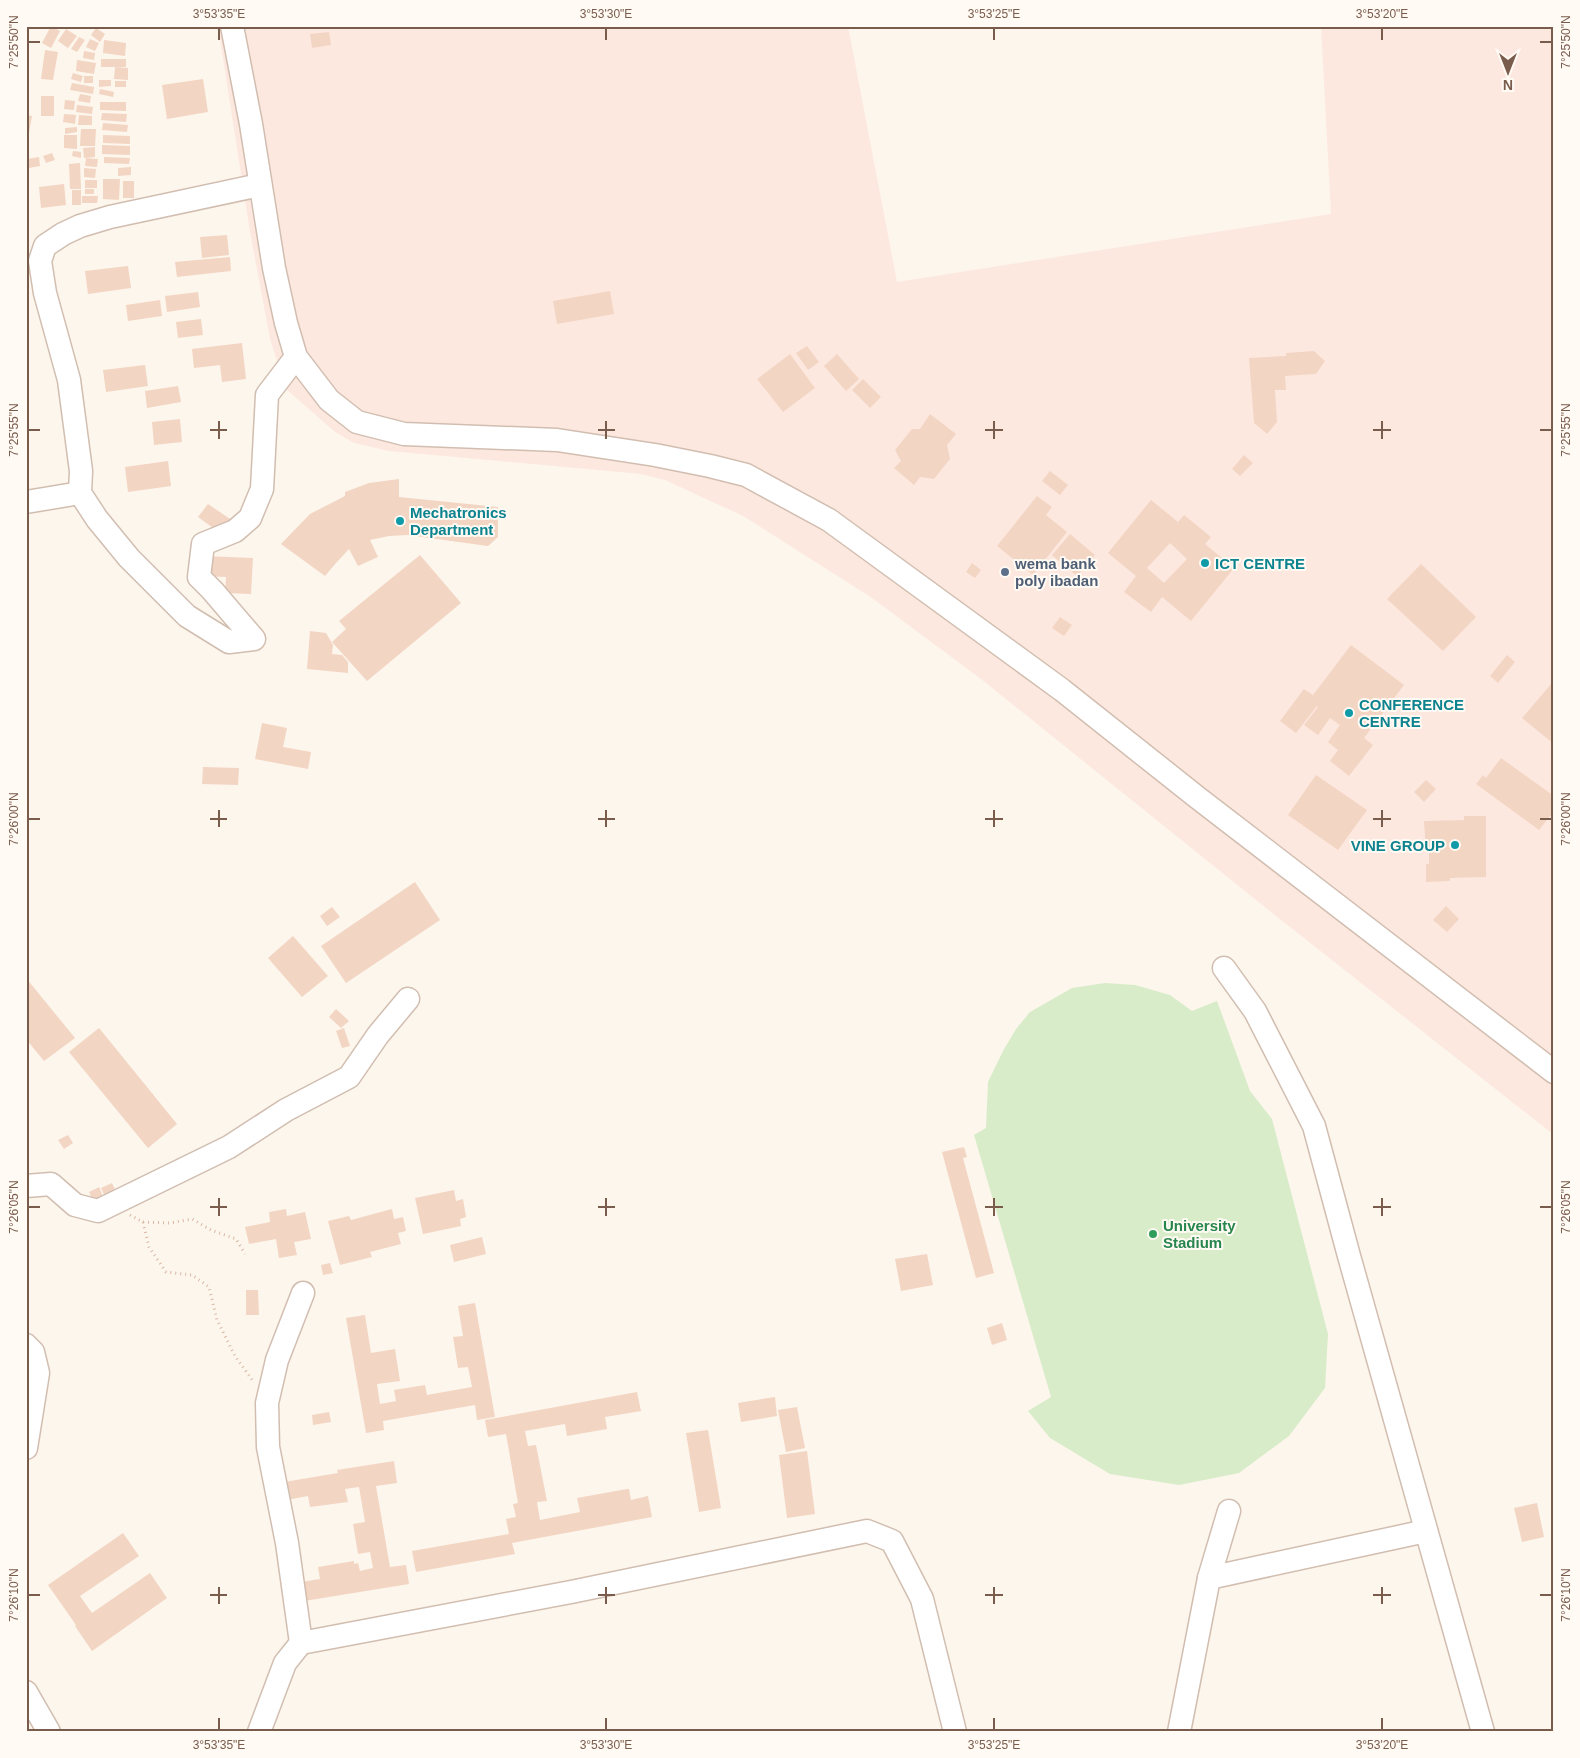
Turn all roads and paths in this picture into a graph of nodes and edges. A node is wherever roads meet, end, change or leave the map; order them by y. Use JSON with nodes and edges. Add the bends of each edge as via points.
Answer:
{"nodes":[{"id":1,"x":232,"y":26,"type":"edge"},
{"id":2,"x":260,"y":185,"type":"junction"},
{"id":3,"x":296,"y":357,"type":"junction"},
{"id":4,"x":80,"y":493,"type":"junction"},
{"id":5,"x":26,"y":502,"type":"edge"},
{"id":6,"x":1224,"y":968,"type":"dead end"},
{"id":7,"x":408,"y":999,"type":"dead end"},
{"id":8,"x":1554,"y":1072,"type":"edge"},
{"id":9,"x":26,"y":1186,"type":"edge"},
{"id":10,"x":98,"y":1211,"type":"junction"},
{"id":11,"x":144,"y":1222,"type":"junction"},
{"id":12,"x":245,"y":1254,"type":"dead end"},
{"id":13,"x":303,"y":1293,"type":"dead end"},
{"id":14,"x":26,"y":1345,"type":"edge"},
{"id":15,"x":267,"y":1403,"type":"junction"},
{"id":16,"x":26,"y":1448,"type":"edge"},
{"id":17,"x":1229,"y":1511,"type":"dead end"},
{"id":18,"x":1426,"y":1531,"type":"junction"},
{"id":19,"x":1209,"y":1578,"type":"junction"},
{"id":20,"x":301,"y":1643,"type":"junction"},
{"id":21,"x":26,"y":1692,"type":"edge"},
{"id":22,"x":49,"y":1732,"type":"edge"},
{"id":23,"x":259,"y":1732,"type":"edge"},
{"id":24,"x":955,"y":1732,"type":"edge"},
{"id":25,"x":1178,"y":1732,"type":"edge"},
{"id":26,"x":1483,"y":1732,"type":"edge"}],
"edges":[{"from":1,"to":2,"type":"street"},
{"from":2,"to":3,"type":"street","via":[[274,268]]},
{"from":2,"to":4,"type":"street","via":[[110,217],[80,226],[45,246],[40,260],[70,380],[81,471]]},
{"from":3,"to":4,"type":"street","via":[[267,395],[262,489],[250,518],[235,531],[203,544],[199,576],[254,640],[230,642],[187,616],[129,558]]},
{"from":3,"to":8,"type":"street","via":[[329,400],[357,422],[404,434],[557,440],[710,466],[746,475],[829,520],[1062,690]]},
{"from":4,"to":5,"type":"street"},
{"from":6,"to":18,"type":"street","via":[[1255,1011],[1314,1126]]},
{"from":7,"to":10,"type":"street","via":[[349,1077],[286,1110],[230,1147]]},
{"from":9,"to":10,"type":"street","via":[[51,1184],[75,1205]]},
{"from":10,"to":11,"type":"path","via":[[124,1212]]},
{"from":11,"to":12,"type":"path","via":[[192,1219],[236,1239]]},
{"from":11,"to":15,"type":"path","via":[[149,1247],[166,1272],[192,1274],[209,1287],[218,1320],[235,1356]]},
{"from":13,"to":15,"type":"street","via":[[277,1360]]},
{"from":14,"to":16,"type":"street","via":[[34,1352],[38,1373]]},
{"from":15,"to":20,"type":"street","via":[[268,1447],[287,1543]]},
{"from":17,"to":19,"type":"street"},
{"from":18,"to":19,"type":"street"},
{"from":18,"to":26,"type":"street"},
{"from":19,"to":25,"type":"street"},
{"from":20,"to":23,"type":"street","via":[[285,1663]]},
{"from":20,"to":24,"type":"street","via":[[867,1531],[892,1541],[922,1599]]},
{"from":21,"to":22,"type":"street"}]}
